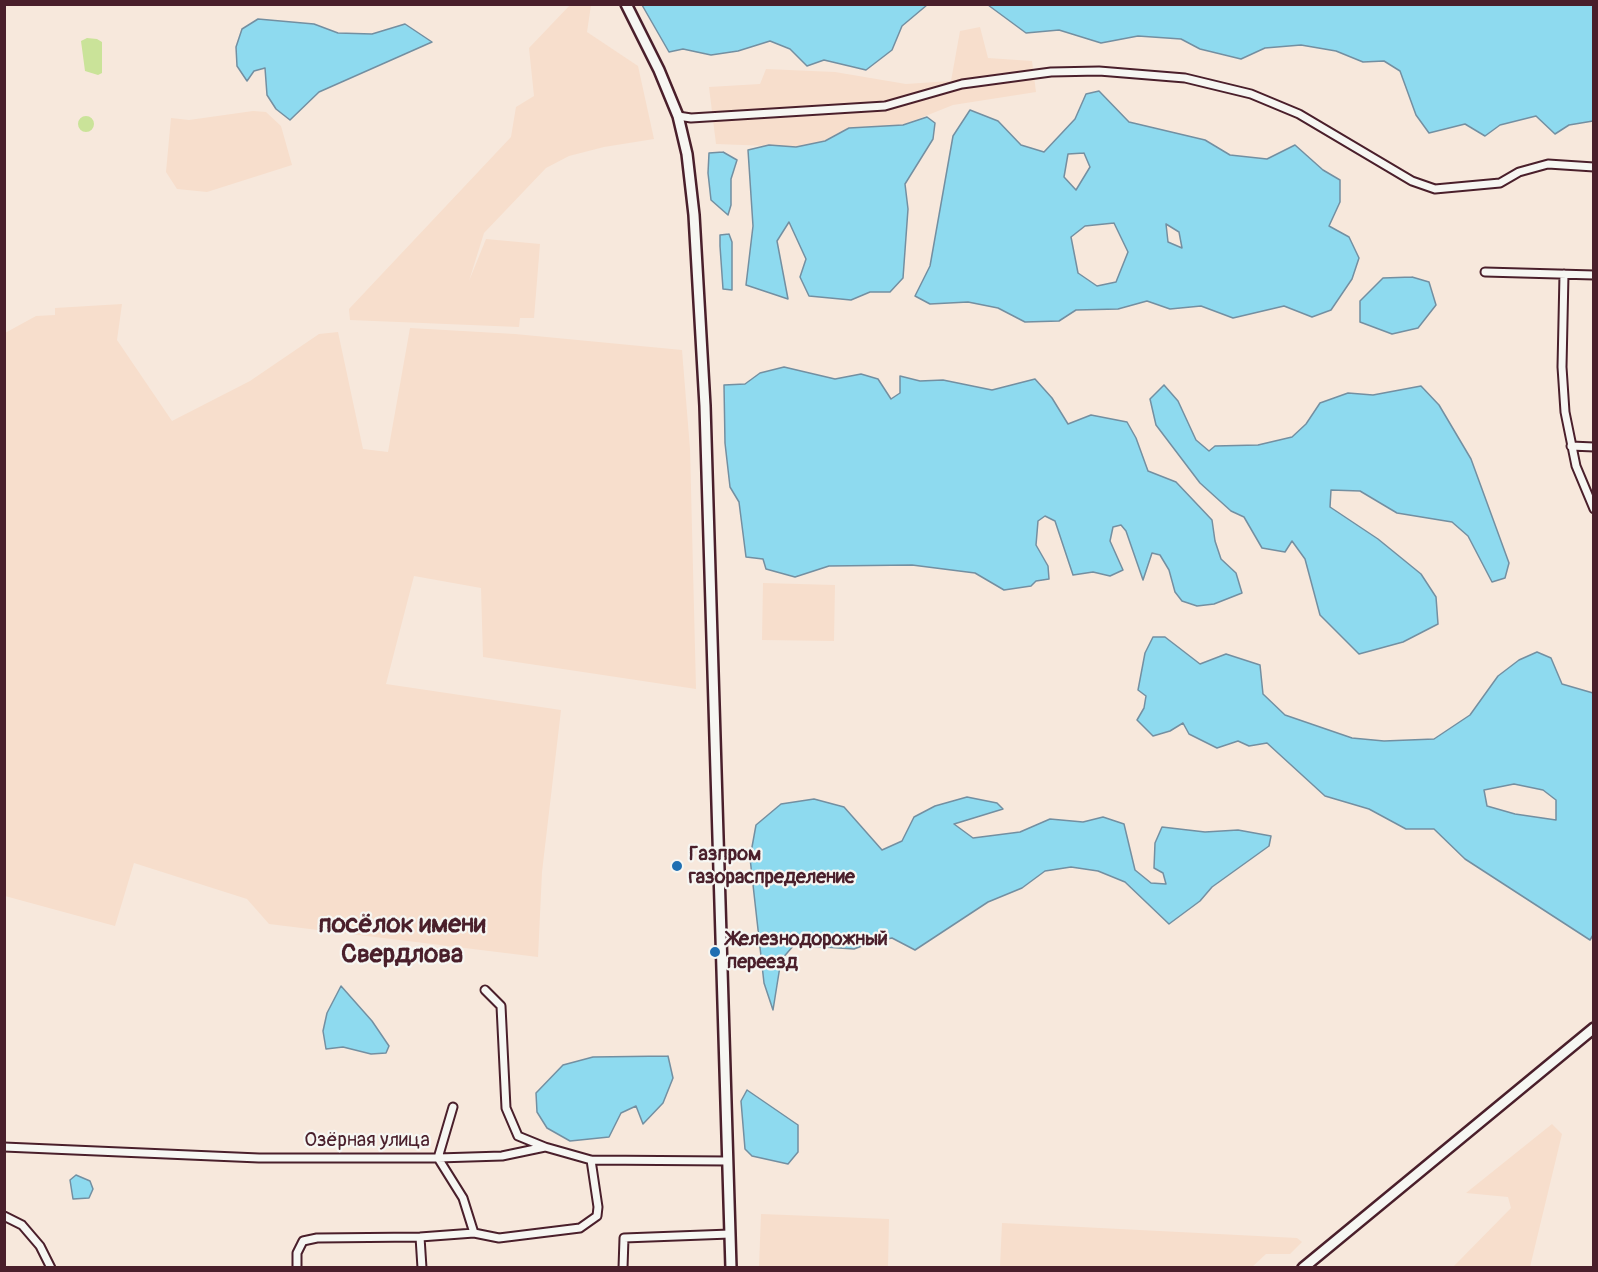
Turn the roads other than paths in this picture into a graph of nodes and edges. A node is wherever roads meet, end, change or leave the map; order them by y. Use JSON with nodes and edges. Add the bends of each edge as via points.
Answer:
{"nodes":[{"id":1,"x":626,"y":4,"type":"edge"},
{"id":2,"x":678,"y":116,"type":"junction"},
{"id":3,"x":1593,"y":167,"type":"edge"},
{"id":4,"x":1485,"y":272,"type":"dead end"},
{"id":5,"x":1564,"y":274,"type":"junction"},
{"id":6,"x":1593,"y":275,"type":"edge"},
{"id":7,"x":1571,"y":446,"type":"junction"},
{"id":8,"x":1593,"y":447,"type":"edge"},
{"id":9,"x":1593,"y":509,"type":"edge"},
{"id":10,"x":485,"y":990,"type":"dead end"},
{"id":11,"x":1593,"y":1028,"type":"edge"},
{"id":12,"x":453,"y":1107,"type":"dead end"},
{"id":13,"x":4,"y":1147,"type":"edge"},
{"id":14,"x":545,"y":1147,"type":"junction"},
{"id":15,"x":438,"y":1158,"type":"junction"},
{"id":16,"x":591,"y":1160,"type":"junction"},
{"id":17,"x":728,"y":1161,"type":"junction"},
{"id":18,"x":4,"y":1216,"type":"edge"},
{"id":19,"x":474,"y":1233,"type":"junction"},
{"id":20,"x":730,"y":1234,"type":"junction"},
{"id":21,"x":420,"y":1237,"type":"junction"},
{"id":22,"x":51,"y":1268,"type":"edge"},
{"id":23,"x":297,"y":1268,"type":"edge"},
{"id":24,"x":422,"y":1268,"type":"edge"},
{"id":25,"x":623,"y":1268,"type":"edge"},
{"id":26,"x":731,"y":1268,"type":"edge"},
{"id":27,"x":1304,"y":1268,"type":"edge"}],
"edges":[{"from":1,"to":2,"type":"main road"},
{"from":2,"to":3,"type":"street","via":[[885,106],[962,84],[1051,72],[1099,71],[1185,78],[1251,94],[1299,114],[1412,182],[1435,189],[1500,183],[1519,172],[1548,164]]},
{"from":2,"to":17,"type":"main road","via":[[692,193],[703,345]]},
{"from":4,"to":5,"type":"street"},
{"from":5,"to":6,"type":"street"},
{"from":5,"to":7,"type":"street","via":[[1562,367]]},
{"from":7,"to":8,"type":"street"},
{"from":7,"to":9,"type":"street"},
{"from":10,"to":14,"type":"street","via":[[501,1006],[506,1108],[518,1136]]},
{"from":11,"to":27,"type":"main road"},
{"from":12,"to":15,"type":"street"},
{"from":13,"to":15,"type":"street","name":"Озёрная улица","via":[[259,1158]]},
{"from":14,"to":15,"type":"street","name":"Озёрная улица","via":[[502,1156]]},
{"from":14,"to":16,"type":"street","name":"Озёрная улица"},
{"from":15,"to":19,"type":"street","via":[[463,1198]]},
{"from":16,"to":17,"type":"street","name":"Озёрная улица"},
{"from":16,"to":19,"type":"street","via":[[598,1207],[597,1216],[590,1223],[580,1228],[499,1238]]},
{"from":17,"to":20,"type":"main road"},
{"from":18,"to":22,"type":"street","via":[[22,1225],[40,1246]]},
{"from":19,"to":21,"type":"street"},
{"from":20,"to":25,"type":"street","via":[[624,1238]]},
{"from":20,"to":26,"type":"main road"},
{"from":21,"to":23,"type":"street","via":[[303,1241],[297,1253]]},
{"from":21,"to":24,"type":"street"}]}
